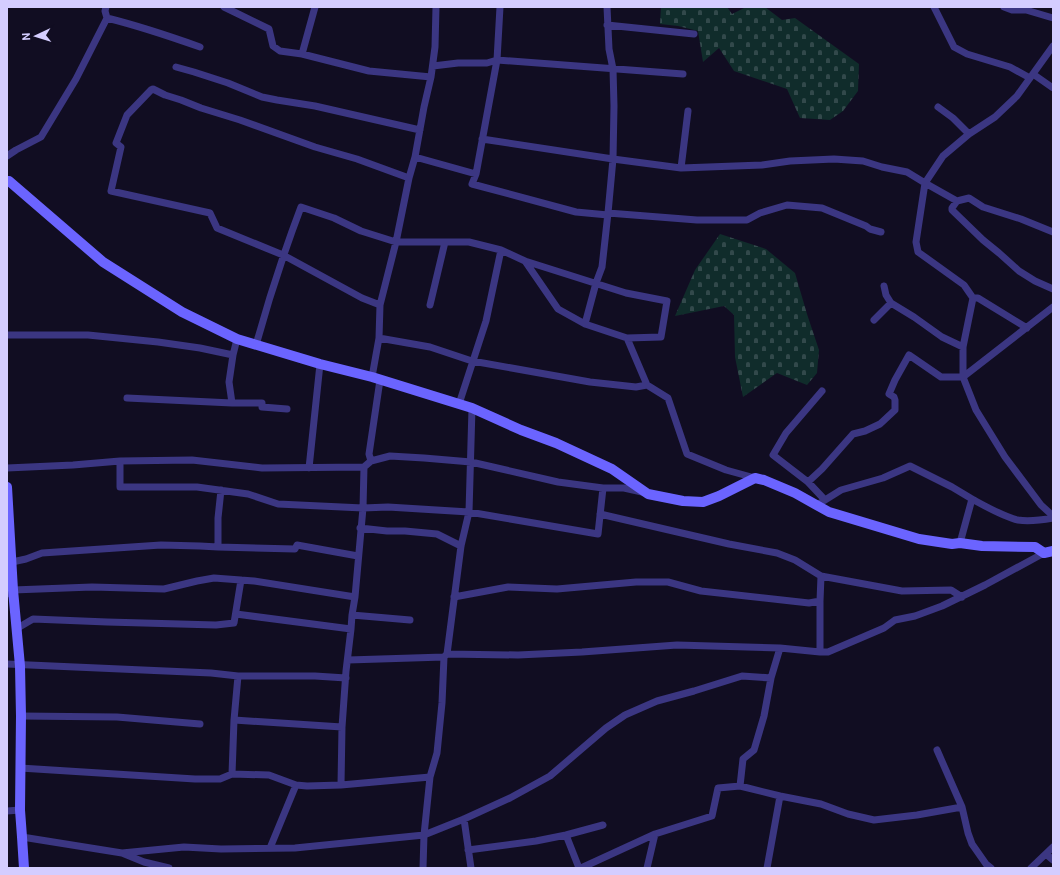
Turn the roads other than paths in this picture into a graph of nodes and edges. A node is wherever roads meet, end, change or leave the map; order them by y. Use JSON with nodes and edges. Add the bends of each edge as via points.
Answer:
{"nodes":[{"id":1,"x":106,"y":7,"type":"edge"},
{"id":2,"x":224,"y":7,"type":"edge"},
{"id":3,"x":315,"y":7,"type":"edge"},
{"id":4,"x":436,"y":7,"type":"edge"},
{"id":5,"x":500,"y":7,"type":"edge"},
{"id":6,"x":607,"y":7,"type":"edge"},
{"id":7,"x":934,"y":7,"type":"edge"},
{"id":8,"x":1004,"y":7,"type":"edge"},
{"id":9,"x":107,"y":18,"type":"junction"},
{"id":10,"x":1053,"y":18,"type":"edge"},
{"id":11,"x":607,"y":24,"type":"junction"},
{"id":12,"x":694,"y":34,"type":"dead end"},
{"id":13,"x":1053,"y":46,"type":"edge"},
{"id":14,"x":200,"y":48,"type":"dead end"},
{"id":15,"x":302,"y":54,"type":"junction"},
{"id":16,"x":497,"y":60,"type":"junction"},
{"id":17,"x":433,"y":66,"type":"junction"},
{"id":18,"x":176,"y":67,"type":"dead end"},
{"id":19,"x":613,"y":69,"type":"junction"},
{"id":20,"x":683,"y":74,"type":"dead end"},
{"id":21,"x":1032,"y":76,"type":"junction"},
{"id":22,"x":431,"y":77,"type":"junction"},
{"id":23,"x":1053,"y":88,"type":"edge"},
{"id":24,"x":938,"y":107,"type":"dead end"},
{"id":25,"x":688,"y":111,"type":"dead end"},
{"id":26,"x":420,"y":130,"type":"junction"},
{"id":27,"x":969,"y":134,"type":"junction"},
{"id":28,"x":482,"y":139,"type":"junction"},
{"id":29,"x":7,"y":156,"type":"edge"},
{"id":30,"x":415,"y":157,"type":"junction"},
{"id":31,"x":613,"y":159,"type":"junction"},
{"id":32,"x":682,"y":168,"type":"junction"},
{"id":33,"x":476,"y":174,"type":"junction"},
{"id":34,"x":409,"y":178,"type":"junction"},
{"id":35,"x":7,"y":181,"type":"edge"},
{"id":36,"x":925,"y":183,"type":"junction"},
{"id":37,"x":957,"y":201,"type":"junction"},
{"id":38,"x":608,"y":214,"type":"junction"},
{"id":39,"x":881,"y":232,"type":"dead end"},
{"id":40,"x":1053,"y":232,"type":"edge"},
{"id":41,"x":396,"y":242,"type":"junction"},
{"id":42,"x":445,"y":242,"type":"junction"},
{"id":43,"x":501,"y":250,"type":"junction"},
{"id":44,"x":283,"y":254,"type":"junction"},
{"id":45,"x":524,"y":261,"type":"junction"},
{"id":46,"x":596,"y":283,"type":"junction"},
{"id":47,"x":884,"y":286,"type":"dead end"},
{"id":48,"x":1053,"y":289,"type":"edge"},
{"id":49,"x":973,"y":298,"type":"junction"},
{"id":50,"x":891,"y":303,"type":"junction"},
{"id":51,"x":380,"y":305,"type":"junction"},
{"id":52,"x":430,"y":305,"type":"dead end"},
{"id":53,"x":1053,"y":307,"type":"edge"},
{"id":54,"x":874,"y":320,"type":"dead end"},
{"id":55,"x":585,"y":324,"type":"junction"},
{"id":56,"x":1027,"y":328,"type":"junction"},
{"id":57,"x":7,"y":335,"type":"edge"},
{"id":58,"x":379,"y":338,"type":"junction"},
{"id":59,"x":627,"y":338,"type":"junction"},
{"id":60,"x":236,"y":339,"type":"junction"},
{"id":61,"x":256,"y":345,"type":"junction"},
{"id":62,"x":963,"y":347,"type":"junction"},
{"id":63,"x":233,"y":354,"type":"junction"},
{"id":64,"x":472,"y":361,"type":"junction"},
{"id":65,"x":320,"y":364,"type":"junction"},
{"id":66,"x":963,"y":377,"type":"junction"},
{"id":67,"x":376,"y":378,"type":"junction"},
{"id":68,"x":647,"y":384,"type":"junction"},
{"id":69,"x":822,"y":391,"type":"dead end"},
{"id":70,"x":127,"y":398,"type":"dead end"},
{"id":71,"x":232,"y":403,"type":"junction"},
{"id":72,"x":459,"y":404,"type":"junction"},
{"id":73,"x":472,"y":408,"type":"junction"},
{"id":74,"x":287,"y":409,"type":"dead end"},
{"id":75,"x":120,"y":461,"type":"junction"},
{"id":76,"x":371,"y":461,"type":"junction"},
{"id":77,"x":471,"y":462,"type":"junction"},
{"id":78,"x":364,"y":467,"type":"junction"},
{"id":79,"x":7,"y":468,"type":"edge"},
{"id":80,"x":310,"y":468,"type":"junction"},
{"id":81,"x":755,"y":478,"type":"junction"},
{"id":82,"x":808,"y":482,"type":"junction"},
{"id":83,"x":7,"y":487,"type":"edge"},
{"id":84,"x":603,"y":488,"type":"junction"},
{"id":85,"x":221,"y":490,"type":"junction"},
{"id":86,"x":648,"y":494,"type":"junction"},
{"id":87,"x":972,"y":499,"type":"junction"},
{"id":88,"x":821,"y":503,"type":"junction"},
{"id":89,"x":362,"y":508,"type":"junction"},
{"id":90,"x":469,"y":512,"type":"junction"},
{"id":91,"x":600,"y":514,"type":"junction"},
{"id":92,"x":1053,"y":517,"type":"edge"},
{"id":93,"x":360,"y":528,"type":"junction"},
{"id":94,"x":960,"y":543,"type":"junction"},
{"id":95,"x":461,"y":546,"type":"junction"},
{"id":96,"x":218,"y":547,"type":"junction"},
{"id":97,"x":1048,"y":552,"type":"edge"},
{"id":98,"x":358,"y":556,"type":"junction"},
{"id":99,"x":12,"y":562,"type":"junction"},
{"id":100,"x":821,"y":576,"type":"junction"},
{"id":101,"x":241,"y":580,"type":"junction"},
{"id":102,"x":10,"y":592,"type":"edge"},
{"id":103,"x":355,"y":597,"type":"junction"},
{"id":104,"x":454,"y":597,"type":"junction"},
{"id":105,"x":962,"y":597,"type":"junction"},
{"id":106,"x":820,"y":601,"type":"junction"},
{"id":107,"x":236,"y":614,"type":"junction"},
{"id":108,"x":352,"y":615,"type":"junction"},
{"id":109,"x":410,"y":620,"type":"dead end"},
{"id":110,"x":16,"y":629,"type":"junction"},
{"id":111,"x":352,"y":629,"type":"junction"},
{"id":112,"x":780,"y":648,"type":"junction"},
{"id":113,"x":820,"y":652,"type":"junction"},
{"id":114,"x":446,"y":656,"type":"junction"},
{"id":115,"x":348,"y":660,"type":"junction"},
{"id":116,"x":7,"y":664,"type":"edge"},
{"id":117,"x":20,"y":666,"type":"junction"},
{"id":118,"x":238,"y":676,"type":"junction"},
{"id":119,"x":346,"y":678,"type":"junction"},
{"id":120,"x":771,"y":678,"type":"junction"},
{"id":121,"x":21,"y":716,"type":"junction"},
{"id":122,"x":234,"y":720,"type":"junction"},
{"id":123,"x":200,"y":724,"type":"dead end"},
{"id":124,"x":342,"y":727,"type":"junction"},
{"id":125,"x":937,"y":750,"type":"dead end"},
{"id":126,"x":20,"y":768,"type":"junction"},
{"id":127,"x":232,"y":774,"type":"junction"},
{"id":128,"x":430,"y":776,"type":"junction"},
{"id":129,"x":296,"y":785,"type":"junction"},
{"id":130,"x":341,"y":785,"type":"junction"},
{"id":131,"x":740,"y":786,"type":"junction"},
{"id":132,"x":780,"y":796,"type":"junction"},
{"id":133,"x":962,"y":807,"type":"junction"},
{"id":134,"x":20,"y":810,"type":"junction"},
{"id":135,"x":7,"y":811,"type":"edge"},
{"id":136,"x":464,"y":819,"type":"junction"},
{"id":137,"x":603,"y":826,"type":"dead end"},
{"id":138,"x":655,"y":834,"type":"junction"},
{"id":139,"x":424,"y":835,"type":"junction"},
{"id":140,"x":566,"y":835,"type":"junction"},
{"id":141,"x":22,"y":837,"type":"junction"},
{"id":142,"x":1053,"y":847,"type":"edge"},
{"id":143,"x":270,"y":848,"type":"junction"},
{"id":144,"x":468,"y":850,"type":"junction"},
{"id":145,"x":122,"y":853,"type":"junction"},
{"id":146,"x":1046,"y":854,"type":"junction"},
{"id":147,"x":1053,"y":860,"type":"edge"},
{"id":148,"x":24,"y":868,"type":"edge"},
{"id":149,"x":169,"y":868,"type":"edge"},
{"id":150,"x":423,"y":868,"type":"edge"},
{"id":151,"x":471,"y":868,"type":"edge"},
{"id":152,"x":580,"y":868,"type":"edge"},
{"id":153,"x":647,"y":868,"type":"edge"},
{"id":154,"x":767,"y":868,"type":"edge"},
{"id":155,"x":991,"y":868,"type":"edge"},
{"id":156,"x":1031,"y":868,"type":"edge"}],
"edges":[{"from":1,"to":9,"type":"street"},
{"from":2,"to":15,"type":"street","via":[[269,29],[273,46],[280,51]]},
{"from":3,"to":15,"type":"street"},
{"from":4,"to":17,"type":"street"},
{"from":5,"to":16,"type":"street"},
{"from":6,"to":11,"type":"street"},
{"from":7,"to":21,"type":"street","via":[[954,47],[967,54]]},
{"from":8,"to":10,"type":"street"},
{"from":9,"to":14,"type":"street"},
{"from":9,"to":29,"type":"street","via":[[76,79],[41,137]]},
{"from":11,"to":12,"type":"street"},
{"from":11,"to":19,"type":"street"},
{"from":13,"to":21,"type":"street"},
{"from":15,"to":22,"type":"street","via":[[369,71]]},
{"from":16,"to":17,"type":"street","via":[[487,63]]},
{"from":16,"to":19,"type":"street"},
{"from":16,"to":28,"type":"street"},
{"from":17,"to":22,"type":"street"},
{"from":18,"to":26,"type":"street","via":[[228,83],[262,97],[315,106]]},
{"from":19,"to":20,"type":"street"},
{"from":19,"to":31,"type":"street"},
{"from":21,"to":23,"type":"street"},
{"from":21,"to":27,"type":"street","via":[[1018,96],[995,117]]},
{"from":22,"to":26,"type":"street"},
{"from":24,"to":27,"type":"street"},
{"from":25,"to":32,"type":"street"},
{"from":26,"to":30,"type":"street"},
{"from":27,"to":36,"type":"street","via":[[943,156]]},
{"from":28,"to":31,"type":"street"},
{"from":28,"to":33,"type":"street"},
{"from":30,"to":33,"type":"street"},
{"from":30,"to":34,"type":"street"},
{"from":31,"to":32,"type":"street"},
{"from":31,"to":38,"type":"street"},
{"from":32,"to":36,"type":"street","via":[[834,159],[863,161],[907,172]]},
{"from":33,"to":38,"type":"street","via":[[472,184],[576,212]]},
{"from":34,"to":41,"type":"street"},
{"from":34,"to":44,"type":"street","via":[[151,90],[127,115],[123,124],[116,143],[121,147],[112,191],[210,214],[217,228]]},
{"from":35,"to":60,"type":"street","via":[[103,262],[182,312]]},
{"from":36,"to":37,"type":"street"},
{"from":36,"to":49,"type":"street","via":[[916,242],[918,252],[964,286]]},
{"from":37,"to":40,"type":"street","via":[[969,198],[983,207]]},
{"from":37,"to":48,"type":"street","via":[[952,210],[983,240],[1034,281]]},
{"from":38,"to":39,"type":"street","via":[[697,220],[747,220],[787,205],[803,206],[822,208]]},
{"from":38,"to":46,"type":"street","via":[[602,267]]},
{"from":41,"to":42,"type":"street"},
{"from":41,"to":44,"type":"street","via":[[361,231],[301,206]]},
{"from":41,"to":51,"type":"street"},
{"from":42,"to":43,"type":"street","via":[[469,242]]},
{"from":42,"to":52,"type":"street"},
{"from":43,"to":45,"type":"street"},
{"from":43,"to":64,"type":"street","via":[[486,321]]},
{"from":44,"to":51,"type":"street","via":[[362,298]]},
{"from":44,"to":61,"type":"street"},
{"from":45,"to":46,"type":"street"},
{"from":45,"to":55,"type":"street","via":[[558,309]]},
{"from":46,"to":55,"type":"street"},
{"from":46,"to":59,"type":"street","via":[[626,294],[667,301],[660,337]]},
{"from":47,"to":50,"type":"street"},
{"from":49,"to":56,"type":"street","via":[[978,298]]},
{"from":49,"to":62,"type":"street"},
{"from":50,"to":54,"type":"street"},
{"from":50,"to":62,"type":"street","via":[[942,337]]},
{"from":51,"to":58,"type":"street"},
{"from":53,"to":56,"type":"street"},
{"from":55,"to":59,"type":"street"},
{"from":56,"to":66,"type":"street"},
{"from":57,"to":63,"type":"street","via":[[88,335],[158,342]]},
{"from":58,"to":64,"type":"street","via":[[430,347]]},
{"from":58,"to":67,"type":"street"},
{"from":59,"to":68,"type":"street"},
{"from":60,"to":61,"type":"street"},
{"from":60,"to":63,"type":"street"},
{"from":61,"to":65,"type":"street"},
{"from":62,"to":66,"type":"street"},
{"from":63,"to":71,"type":"street","via":[[230,382]]},
{"from":64,"to":68,"type":"street","via":[[590,382],[636,387]]},
{"from":64,"to":72,"type":"street"},
{"from":65,"to":67,"type":"street"},
{"from":65,"to":80,"type":"street"},
{"from":66,"to":82,"type":"street","via":[[942,377],[909,354],[889,394],[894,397],[895,410],[880,424],[853,434]]},
{"from":66,"to":92,"type":"street","via":[[976,410],[1005,457]]},
{"from":67,"to":72,"type":"street"},
{"from":67,"to":76,"type":"street","via":[[369,454]]},
{"from":68,"to":81,"type":"street","via":[[668,398],[688,454],[726,470]]},
{"from":69,"to":82,"type":"street","via":[[786,433],[773,455]]},
{"from":70,"to":71,"type":"street"},
{"from":71,"to":74,"type":"street","via":[[262,403],[262,407]]},
{"from":72,"to":73,"type":"street"},
{"from":73,"to":77,"type":"street"},
{"from":73,"to":86,"type":"street","via":[[612,469]]},
{"from":75,"to":79,"type":"street"},
{"from":75,"to":80,"type":"street","via":[[192,460],[262,468]]},
{"from":75,"to":85,"type":"street","via":[[120,487],[197,487]]},
{"from":76,"to":77,"type":"street","via":[[390,456]]},
{"from":76,"to":78,"type":"street"},
{"from":77,"to":84,"type":"street","via":[[558,482]]},
{"from":77,"to":90,"type":"street"},
{"from":78,"to":80,"type":"street"},
{"from":78,"to":89,"type":"street"},
{"from":81,"to":86,"type":"street","via":[[703,502]]},
{"from":81,"to":88,"type":"street"},
{"from":82,"to":88,"type":"street"},
{"from":83,"to":99,"type":"street"},
{"from":84,"to":86,"type":"street","via":[[624,488]]},
{"from":84,"to":91,"type":"street"},
{"from":85,"to":89,"type":"street","via":[[248,494],[278,504]]},
{"from":85,"to":96,"type":"street"},
{"from":87,"to":88,"type":"street","via":[[910,466],[883,478],[841,490]]},
{"from":87,"to":92,"type":"street","via":[[1018,520],[1036,521]]},
{"from":87,"to":94,"type":"street"},
{"from":88,"to":94,"type":"street","via":[[829,512],[919,539]]},
{"from":89,"to":90,"type":"street"},
{"from":89,"to":93,"type":"street"},
{"from":90,"to":91,"type":"street","via":[[598,534]]},
{"from":90,"to":95,"type":"street"},
{"from":91,"to":100,"type":"street","via":[[776,553],[795,560]]},
{"from":93,"to":95,"type":"street","via":[[437,534]]},
{"from":93,"to":98,"type":"street"},
{"from":94,"to":97,"type":"street","via":[[1035,547]]},
{"from":95,"to":104,"type":"street"},
{"from":96,"to":98,"type":"street","via":[[295,549],[297,545]]},
{"from":96,"to":99,"type":"street","via":[[161,545],[50,552]]},
{"from":97,"to":105,"type":"street"},
{"from":98,"to":103,"type":"street"},
{"from":99,"to":102,"type":"street"},
{"from":100,"to":105,"type":"street","via":[[902,591],[951,590]]},
{"from":100,"to":106,"type":"street"},
{"from":101,"to":102,"type":"street","via":[[214,578],[164,589],[92,587]]},
{"from":101,"to":103,"type":"street"},
{"from":101,"to":107,"type":"street"},
{"from":102,"to":110,"type":"street"},
{"from":103,"to":108,"type":"street"},
{"from":104,"to":106,"type":"street","via":[[508,587],[557,589],[636,582],[668,582],[701,592],[809,604]]},
{"from":104,"to":114,"type":"street"},
{"from":105,"to":113,"type":"street","via":[[915,616],[895,620],[884,628],[828,652]]},
{"from":106,"to":113,"type":"street"},
{"from":107,"to":110,"type":"street","via":[[234,623],[225,624],[33,619]]},
{"from":107,"to":111,"type":"street"},
{"from":108,"to":109,"type":"street"},
{"from":108,"to":111,"type":"street"},
{"from":110,"to":117,"type":"street"},
{"from":111,"to":115,"type":"street"},
{"from":112,"to":113,"type":"street"},
{"from":112,"to":114,"type":"street","via":[[677,645],[582,652]]},
{"from":112,"to":120,"type":"street"},
{"from":114,"to":115,"type":"street"},
{"from":114,"to":128,"type":"street","via":[[437,753]]},
{"from":115,"to":119,"type":"street"},
{"from":116,"to":117,"type":"street"},
{"from":117,"to":118,"type":"street"},
{"from":117,"to":121,"type":"street"},
{"from":118,"to":119,"type":"street"},
{"from":118,"to":122,"type":"street"},
{"from":119,"to":124,"type":"street"},
{"from":120,"to":131,"type":"street","via":[[754,750],[743,759]]},
{"from":120,"to":136,"type":"street","via":[[742,676],[657,701],[625,715],[550,776]]},
{"from":121,"to":123,"type":"street","via":[[117,717]]},
{"from":121,"to":126,"type":"street"},
{"from":122,"to":124,"type":"street"},
{"from":122,"to":127,"type":"street"},
{"from":124,"to":130,"type":"street"},
{"from":125,"to":133,"type":"street"},
{"from":126,"to":127,"type":"street","via":[[195,779],[220,779]]},
{"from":126,"to":134,"type":"street"},
{"from":127,"to":129,"type":"street","via":[[269,775]]},
{"from":128,"to":130,"type":"street"},
{"from":128,"to":139,"type":"street"},
{"from":129,"to":130,"type":"street"},
{"from":129,"to":143,"type":"street"},
{"from":131,"to":132,"type":"street"},
{"from":131,"to":138,"type":"street","via":[[718,788],[712,816]]},
{"from":132,"to":133,"type":"street","via":[[820,804],[874,820]]},
{"from":132,"to":154,"type":"street"},
{"from":133,"to":155,"type":"street","via":[[972,844]]},
{"from":134,"to":135,"type":"street"},
{"from":134,"to":141,"type":"street"},
{"from":136,"to":139,"type":"street"},
{"from":136,"to":144,"type":"street"},
{"from":137,"to":140,"type":"street"},
{"from":138,"to":152,"type":"street"},
{"from":138,"to":153,"type":"street"},
{"from":139,"to":143,"type":"street","via":[[295,848]]},
{"from":139,"to":150,"type":"street"},
{"from":140,"to":144,"type":"street","via":[[536,842]]},
{"from":140,"to":152,"type":"street"},
{"from":141,"to":145,"type":"street"},
{"from":141,"to":148,"type":"street"},
{"from":142,"to":146,"type":"street"},
{"from":143,"to":145,"type":"street","via":[[184,847]]},
{"from":144,"to":151,"type":"street"},
{"from":145,"to":149,"type":"street"},
{"from":146,"to":147,"type":"street"},
{"from":146,"to":156,"type":"street"}]}
